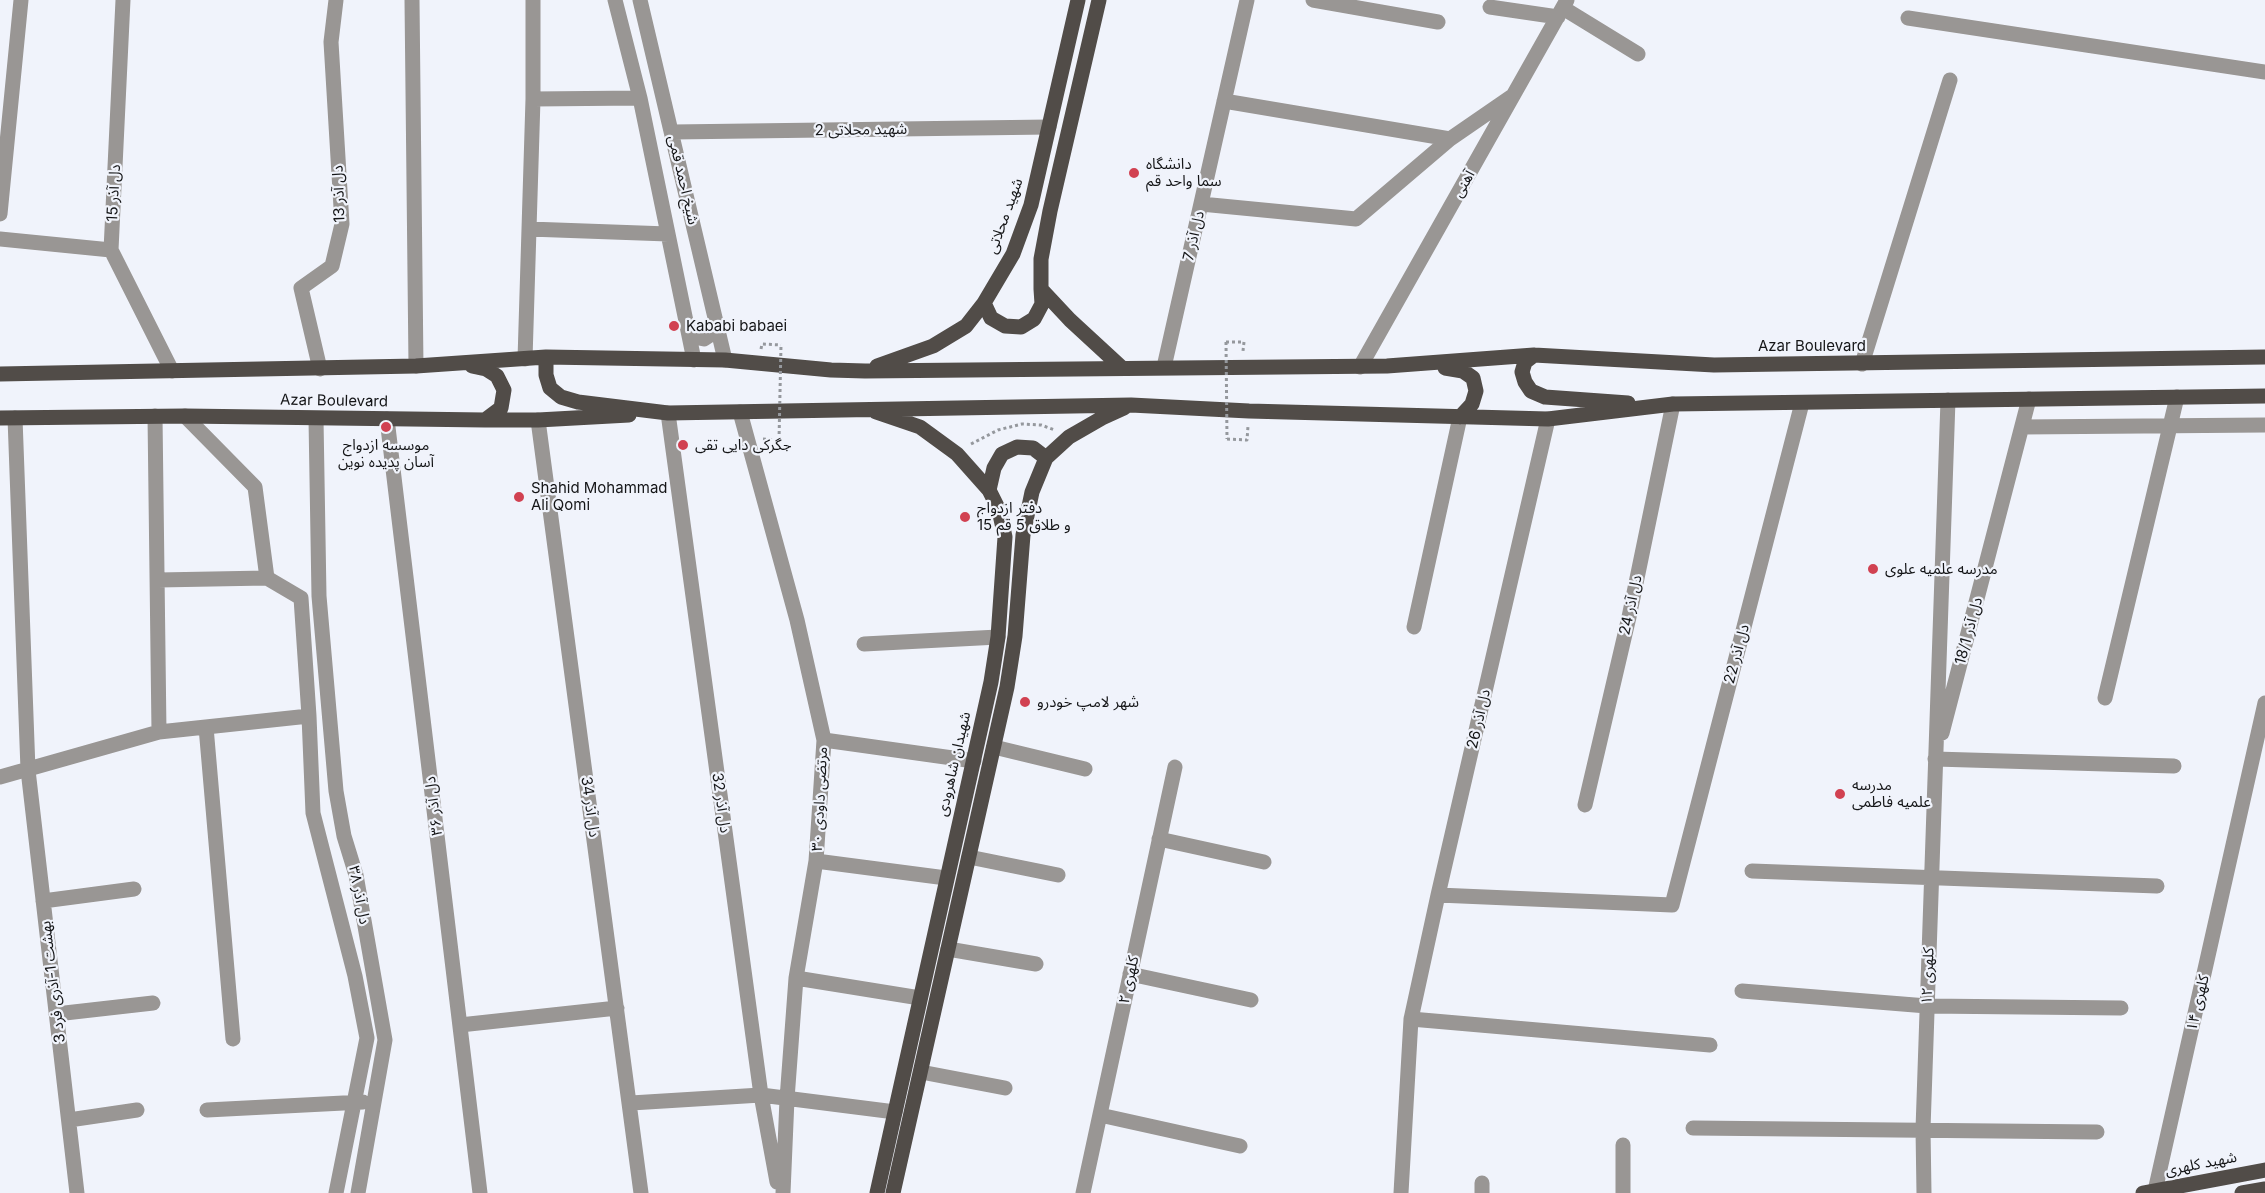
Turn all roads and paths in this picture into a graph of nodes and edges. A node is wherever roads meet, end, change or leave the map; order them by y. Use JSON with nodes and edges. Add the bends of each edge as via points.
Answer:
{"nodes":[{"id":1,"x":21,"y":0,"type":"edge"},
{"id":2,"x":123,"y":0,"type":"edge"},
{"id":3,"x":336,"y":0,"type":"edge"},
{"id":4,"x":412,"y":0,"type":"edge"},
{"id":5,"x":533,"y":0,"type":"edge"},
{"id":6,"x":615,"y":0,"type":"edge"},
{"id":7,"x":640,"y":0,"type":"edge"},
{"id":8,"x":1078,"y":0,"type":"edge"},
{"id":9,"x":1099,"y":0,"type":"edge"},
{"id":10,"x":1247,"y":0,"type":"edge"},
{"id":11,"x":1313,"y":0,"type":"edge"},
{"id":12,"x":1490,"y":7,"type":"dead end"},
{"id":13,"x":1563,"y":8,"type":"edge"},
{"id":14,"x":1908,"y":18,"type":"dead end"},
{"id":15,"x":1438,"y":22,"type":"dead end"},
{"id":16,"x":1638,"y":54,"type":"dead end"},
{"id":17,"x":2265,"y":72,"type":"edge"},
{"id":18,"x":1950,"y":80,"type":"dead end"},
{"id":19,"x":1516,"y":94,"type":"junction"},
{"id":20,"x":640,"y":98,"type":"junction"},
{"id":21,"x":533,"y":99,"type":"junction"},
{"id":22,"x":1224,"y":101,"type":"junction"},
{"id":23,"x":1049,"y":127,"type":"junction"},
{"id":24,"x":672,"y":132,"type":"junction"},
{"id":25,"x":1450,"y":139,"type":"junction"},
{"id":26,"x":1201,"y":204,"type":"junction"},
{"id":27,"x":0,"y":214,"type":"edge"},
{"id":28,"x":529,"y":229,"type":"junction"},
{"id":29,"x":668,"y":234,"type":"junction"},
{"id":30,"x":0,"y":239,"type":"edge"},
{"id":31,"x":111,"y":250,"type":"junction"},
{"id":32,"x":1041,"y":288,"type":"junction"},
{"id":33,"x":984,"y":303,"type":"junction"},
{"id":34,"x":716,"y":323,"type":"junction"},
{"id":35,"x":688,"y":330,"type":"junction"},
{"id":36,"x":1244,"y":342,"type":"dead end"},
{"id":37,"x":762,"y":344,"type":"dead end"},
{"id":38,"x":1534,"y":356,"type":"junction"},
{"id":39,"x":546,"y":357,"type":"junction"},
{"id":40,"x":2265,"y":357,"type":"edge"},
{"id":41,"x":525,"y":359,"type":"junction"},
{"id":42,"x":694,"y":360,"type":"junction"},
{"id":43,"x":725,"y":360,"type":"junction"},
{"id":44,"x":450,"y":364,"type":"junction"},
{"id":45,"x":1862,"y":364,"type":"junction"},
{"id":46,"x":416,"y":366,"type":"junction"},
{"id":47,"x":1387,"y":366,"type":"junction"},
{"id":48,"x":1121,"y":367,"type":"junction"},
{"id":49,"x":1164,"y":367,"type":"junction"},
{"id":50,"x":1360,"y":367,"type":"junction"},
{"id":51,"x":320,"y":369,"type":"junction"},
{"id":52,"x":172,"y":371,"type":"junction"},
{"id":53,"x":865,"y":371,"type":"junction"},
{"id":54,"x":0,"y":374,"type":"edge"},
{"id":55,"x":2265,"y":396,"type":"edge"},
{"id":56,"x":2177,"y":397,"type":"junction"},
{"id":57,"x":2029,"y":399,"type":"junction"},
{"id":58,"x":1948,"y":400,"type":"junction"},
{"id":59,"x":1802,"y":403,"type":"junction"},
{"id":60,"x":1672,"y":404,"type":"junction"},
{"id":61,"x":1131,"y":405,"type":"junction"},
{"id":62,"x":1654,"y":405,"type":"junction"},
{"id":63,"x":865,"y":408,"type":"junction"},
{"id":64,"x":740,"y":412,"type":"junction"},
{"id":65,"x":668,"y":413,"type":"junction"},
{"id":66,"x":155,"y":416,"type":"junction"},
{"id":67,"x":185,"y":416,"type":"junction"},
{"id":68,"x":1460,"y":417,"type":"junction"},
{"id":69,"x":8,"y":418,"type":"edge"},
{"id":70,"x":316,"y":419,"type":"junction"},
{"id":71,"x":387,"y":419,"type":"junction"},
{"id":72,"x":1548,"y":419,"type":"junction"},
{"id":73,"x":484,"y":420,"type":"junction"},
{"id":74,"x":538,"y":420,"type":"junction"},
{"id":75,"x":2265,"y":425,"type":"edge"},
{"id":76,"x":2169,"y":426,"type":"junction"},
{"id":77,"x":2022,"y":427,"type":"junction"},
{"id":78,"x":768,"y":439,"type":"dead end"},
{"id":79,"x":1247,"y":440,"type":"dead end"},
{"id":80,"x":1046,"y":458,"type":"junction"},
{"id":81,"x":989,"y":490,"type":"junction"},
{"id":82,"x":267,"y":578,"type":"junction"},
{"id":83,"x":158,"y":580,"type":"junction"},
{"id":84,"x":1414,"y":627,"type":"dead end"},
{"id":85,"x":998,"y":637,"type":"junction"},
{"id":86,"x":864,"y":644,"type":"dead end"},
{"id":87,"x":2105,"y":698,"type":"dead end"},
{"id":88,"x":2265,"y":703,"type":"edge"},
{"id":89,"x":309,"y":716,"type":"junction"},
{"id":90,"x":206,"y":727,"type":"junction"},
{"id":91,"x":159,"y":732,"type":"junction"},
{"id":92,"x":824,"y":740,"type":"junction"},
{"id":93,"x":994,"y":747,"type":"junction"},
{"id":94,"x":1935,"y":759,"type":"junction"},
{"id":95,"x":974,"y":761,"type":"junction"},
{"id":96,"x":2174,"y":766,"type":"dead end"},
{"id":97,"x":1175,"y":767,"type":"dead end"},
{"id":98,"x":1084,"y":769,"type":"dead end"},
{"id":99,"x":28,"y":770,"type":"junction"},
{"id":100,"x":0,"y":777,"type":"edge"},
{"id":101,"x":1586,"y":805,"type":"dead end"},
{"id":102,"x":1159,"y":839,"type":"junction"},
{"id":103,"x":969,"y":857,"type":"junction"},
{"id":104,"x":816,"y":861,"type":"junction"},
{"id":105,"x":1264,"y":862,"type":"dead end"},
{"id":106,"x":1752,"y":871,"type":"dead end"},
{"id":107,"x":1058,"y":875,"type":"dead end"},
{"id":108,"x":946,"y":878,"type":"junction"},
{"id":109,"x":1931,"y":879,"type":"junction"},
{"id":110,"x":2157,"y":886,"type":"dead end"},
{"id":111,"x":134,"y":889,"type":"dead end"},
{"id":112,"x":1438,"y":895,"type":"junction"},
{"id":113,"x":43,"y":901,"type":"junction"},
{"id":114,"x":948,"y":949,"type":"junction"},
{"id":115,"x":1036,"y":964,"type":"dead end"},
{"id":116,"x":1130,"y":974,"type":"junction"},
{"id":117,"x":796,"y":978,"type":"junction"},
{"id":118,"x":1742,"y":991,"type":"dead end"},
{"id":119,"x":920,"y":998,"type":"junction"},
{"id":120,"x":1251,"y":1000,"type":"dead end"},
{"id":121,"x":153,"y":1003,"type":"dead end"},
{"id":122,"x":1928,"y":1006,"type":"junction"},
{"id":123,"x":617,"y":1008,"type":"junction"},
{"id":124,"x":2121,"y":1008,"type":"dead end"},
{"id":125,"x":56,"y":1014,"type":"junction"},
{"id":126,"x":1411,"y":1019,"type":"junction"},
{"id":127,"x":460,"y":1024,"type":"junction"},
{"id":128,"x":233,"y":1039,"type":"dead end"},
{"id":129,"x":1710,"y":1045,"type":"dead end"},
{"id":130,"x":921,"y":1072,"type":"junction"},
{"id":131,"x":1005,"y":1088,"type":"dead end"},
{"id":132,"x":761,"y":1095,"type":"junction"},
{"id":133,"x":787,"y":1099,"type":"junction"},
{"id":134,"x":373,"y":1101,"type":"junction"},
{"id":135,"x":354,"y":1103,"type":"junction"},
{"id":136,"x":631,"y":1103,"type":"junction"},
{"id":137,"x":137,"y":1110,"type":"dead end"},
{"id":138,"x":207,"y":1110,"type":"dead end"},
{"id":139,"x":895,"y":1112,"type":"junction"},
{"id":140,"x":1100,"y":1115,"type":"junction"},
{"id":141,"x":69,"y":1120,"type":"junction"},
{"id":142,"x":1693,"y":1128,"type":"dead end"},
{"id":143,"x":1923,"y":1129,"type":"junction"},
{"id":144,"x":2097,"y":1132,"type":"dead end"},
{"id":145,"x":1240,"y":1146,"type":"dead end"},
{"id":146,"x":1623,"y":1146,"type":"dead end"},
{"id":147,"x":2265,"y":1170,"type":"edge"},
{"id":148,"x":2265,"y":1189,"type":"edge"},
{"id":149,"x":2149,"y":1192,"type":"edge"},
{"id":150,"x":77,"y":1193,"type":"edge"},
{"id":151,"x":336,"y":1193,"type":"edge"},
{"id":152,"x":358,"y":1193,"type":"edge"},
{"id":153,"x":480,"y":1193,"type":"edge"},
{"id":154,"x":641,"y":1193,"type":"edge"},
{"id":155,"x":781,"y":1193,"type":"edge"},
{"id":156,"x":878,"y":1193,"type":"edge"},
{"id":157,"x":893,"y":1193,"type":"edge"},
{"id":158,"x":1083,"y":1193,"type":"edge"},
{"id":159,"x":1401,"y":1193,"type":"edge"},
{"id":160,"x":1623,"y":1193,"type":"edge"},
{"id":161,"x":1924,"y":1193,"type":"edge"},
{"id":162,"x":2242,"y":1193,"type":"edge"}],
"edges":[{"from":1,"to":27,"type":"street"},
{"from":2,"to":31,"type":"street","name":"دل آذر 15"},
{"from":3,"to":51,"type":"street","name":"دل آذر 13","via":[[331,42],[342,224],[332,266],[301,288]]},
{"from":4,"to":46,"type":"street"},
{"from":5,"to":21,"type":"street"},
{"from":6,"to":20,"type":"street","name":"شیخ احمد قمی"},
{"from":7,"to":24,"type":"street","name":"شیخ احمد قمی"},
{"from":8,"to":23,"type":"main road","name":"شهید محلاتی"},
{"from":9,"to":32,"type":"main road","via":[[1050,212],[1041,260]]},
{"from":10,"to":22,"type":"street","name":"دل آذر 7"},
{"from":11,"to":15,"type":"street"},
{"from":12,"to":13,"type":"street"},
{"from":13,"to":16,"type":"street"},
{"from":13,"to":19,"type":"street","name":"آهنی"},
{"from":14,"to":17,"type":"street"},
{"from":18,"to":45,"type":"street"},
{"from":19,"to":25,"type":"street"},
{"from":19,"to":50,"type":"street","name":"آهنی"},
{"from":20,"to":21,"type":"street"},
{"from":20,"to":29,"type":"street","name":"شیخ احمد قمی"},
{"from":21,"to":28,"type":"street"},
{"from":22,"to":25,"type":"street"},
{"from":22,"to":26,"type":"street","name":"دل آذر 7"},
{"from":23,"to":24,"type":"street","name":"شهید محلاتی 2"},
{"from":23,"to":33,"type":"main road","name":"شهید محلاتی","via":[[1031,205],[1013,254]]},
{"from":24,"to":34,"type":"street","name":"شیخ احمد قمی"},
{"from":25,"to":26,"type":"street","via":[[1356,219]]},
{"from":26,"to":49,"type":"street","name":"دل آذر 7"},
{"from":28,"to":29,"type":"street"},
{"from":28,"to":41,"type":"street"},
{"from":29,"to":35,"type":"street","name":"شیخ احمد قمی"},
{"from":30,"to":31,"type":"street"},
{"from":31,"to":52,"type":"street","name":"دل آذر 15"},
{"from":32,"to":33,"type":"main road","via":[[1042,304],[1034,319],[1021,327],[1005,327],[991,318]]},
{"from":32,"to":48,"type":"main road"},
{"from":33,"to":53,"type":"main road","name":"شهید محلاتی","via":[[966,326],[933,346]]},
{"from":34,"to":35,"type":"street","via":[[713,333],[704,339],[694,337]]},
{"from":34,"to":43,"type":"street","name":"شیخ احمد قمی"},
{"from":35,"to":42,"type":"street","name":"شیخ احمد قمی"},
{"from":36,"to":79,"type":"path","bridge":true,"via":[[1226,342],[1227,439]]},
{"from":37,"to":78,"type":"path","bridge":true,"via":[[781,345],[779,440]]},
{"from":38,"to":45,"type":"main road","name":"Azar Boulevard","via":[[1714,365]]},
{"from":38,"to":47,"type":"main road","name":"Azar Boulevard"},
{"from":38,"to":62,"type":"main road","via":[[1525,362],[1522,372],[1531,392],[1545,397]]},
{"from":39,"to":41,"type":"main road","name":"Azar Boulevard"},
{"from":39,"to":42,"type":"main road","name":"Azar Boulevard"},
{"from":39,"to":65,"type":"main road","via":[[550,388],[561,397]]},
{"from":40,"to":45,"type":"main road","name":"Azar Boulevard"},
{"from":41,"to":44,"type":"main road","name":"Azar Boulevard"},
{"from":42,"to":43,"type":"main road","name":"Azar Boulevard"},
{"from":43,"to":53,"type":"main road","name":"Azar Boulevard"},
{"from":44,"to":46,"type":"main road","name":"Azar Boulevard"},
{"from":44,"to":73,"type":"main road","via":[[486,369],[497,376],[504,390],[501,408]]},
{"from":46,"to":51,"type":"main road","name":"Azar Boulevard"},
{"from":47,"to":50,"type":"main road","name":"Azar Boulevard"},
{"from":47,"to":68,"type":"main road","via":[[1463,371],[1473,378],[1476,391],[1472,404]]},
{"from":48,"to":49,"type":"main road","name":"Azar Boulevard"},
{"from":48,"to":53,"type":"main road","name":"Azar Boulevard"},
{"from":49,"to":50,"type":"main road","name":"Azar Boulevard"},
{"from":51,"to":52,"type":"main road","name":"Azar Boulevard"},
{"from":52,"to":54,"type":"main road","name":"Azar Boulevard"},
{"from":55,"to":56,"type":"main road"},
{"from":56,"to":57,"type":"main road"},
{"from":56,"to":76,"type":"street"},
{"from":57,"to":58,"type":"main road"},
{"from":57,"to":77,"type":"street","name":"دل آذر 18/1"},
{"from":58,"to":59,"type":"main road"},
{"from":58,"to":94,"type":"street"},
{"from":59,"to":60,"type":"main road"},
{"from":59,"to":112,"type":"street","name":"دل آذر 22","via":[[1672,905]]},
{"from":60,"to":62,"type":"main road"},
{"from":60,"to":101,"type":"street","name":"دل آذر 24"},
{"from":61,"to":63,"type":"main road"},
{"from":61,"to":68,"type":"main road"},
{"from":61,"to":80,"type":"main road","via":[[1069,437]]},
{"from":62,"to":72,"type":"main road"},
{"from":63,"to":64,"type":"main road"},
{"from":63,"to":81,"type":"main road","name":"شهیدان شاهرودی","via":[[920,427],[957,454]]},
{"from":64,"to":65,"type":"main road"},
{"from":64,"to":92,"type":"street","name":"۳۰ مرتضی داودی","via":[[797,620]]},
{"from":65,"to":74,"type":"main road","name":"Azar Boulevard"},
{"from":65,"to":132,"type":"street","name":"دل آذر 32"},
{"from":66,"to":67,"type":"main road","name":"Azar Boulevard"},
{"from":66,"to":69,"type":"main road","name":"Azar Boulevard"},
{"from":66,"to":83,"type":"street"},
{"from":67,"to":70,"type":"main road","name":"Azar Boulevard"},
{"from":67,"to":82,"type":"street","via":[[255,487]]},
{"from":68,"to":72,"type":"main road"},
{"from":68,"to":84,"type":"street"},
{"from":69,"to":99,"type":"street","name":"بهشت 1-آذری فرد 3"},
{"from":70,"to":71,"type":"main road","name":"Azar Boulevard"},
{"from":70,"to":134,"type":"street","name":"دل آذر ۳۸","via":[[319,596],[336,791],[356,875],[385,1040]]},
{"from":71,"to":73,"type":"main road","name":"Azar Boulevard"},
{"from":71,"to":127,"type":"street","name":"دل آذر ۳۶"},
{"from":72,"to":112,"type":"street","name":"دل آذر 26"},
{"from":73,"to":74,"type":"main road","name":"Azar Boulevard"},
{"from":74,"to":123,"type":"street","name":"دل آذر 34"},
{"from":75,"to":76,"type":"street"},
{"from":76,"to":77,"type":"street"},
{"from":76,"to":87,"type":"street"},
{"from":77,"to":94,"type":"street","name":"دل آذر 18/1"},
{"from":80,"to":81,"type":"main road","via":[[1033,448],[1017,447],[1002,454]]},
{"from":80,"to":93,"type":"main road","via":[[1032,492],[1023,535],[1015,636]]},
{"from":81,"to":85,"type":"main road","name":"شهیدان شاهرودی","via":[[999,510],[1005,537]]},
{"from":82,"to":83,"type":"street"},
{"from":82,"to":89,"type":"street","name":"دل آذر ۳۸","via":[[301,598]]},
{"from":83,"to":91,"type":"street"},
{"from":85,"to":86,"type":"street"},
{"from":85,"to":95,"type":"main road","name":"شهیدان شاهرودی"},
{"from":88,"to":149,"type":"street","name":"کلهری ۱۴"},
{"from":89,"to":90,"type":"street"},
{"from":89,"to":135,"type":"street","name":"دل آذر ۳۸","via":[[313,813],[367,1038]]},
{"from":90,"to":91,"type":"street"},
{"from":90,"to":128,"type":"street"},
{"from":91,"to":99,"type":"street"},
{"from":92,"to":95,"type":"street"},
{"from":92,"to":104,"type":"street","name":"۳۰ مرتضی داودی"},
{"from":93,"to":98,"type":"street"},
{"from":93,"to":103,"type":"main road"},
{"from":94,"to":96,"type":"street"},
{"from":94,"to":109,"type":"street","name":"کلهری ۱۲"},
{"from":95,"to":108,"type":"main road","name":"شهیدان شاهرودی"},
{"from":97,"to":102,"type":"street","name":"کلهری ۲"},
{"from":99,"to":100,"type":"street"},
{"from":99,"to":113,"type":"street","name":"بهشت 1-آذری فرد 3"},
{"from":102,"to":105,"type":"street"},
{"from":102,"to":116,"type":"street","name":"کلهری ۲"},
{"from":103,"to":107,"type":"street"},
{"from":103,"to":114,"type":"main road"},
{"from":104,"to":108,"type":"street"},
{"from":104,"to":117,"type":"street","name":"۳۰ مرتضی داودی"},
{"from":106,"to":109,"type":"street"},
{"from":108,"to":119,"type":"main road","name":"شهیدان شاهرودی"},
{"from":109,"to":110,"type":"street"},
{"from":109,"to":122,"type":"street","name":"کلهری ۱۲"},
{"from":111,"to":113,"type":"street"},
{"from":112,"to":126,"type":"street","name":"دل آذر 26"},
{"from":113,"to":125,"type":"street","name":"بهشت 1-آذری فرد 3"},
{"from":114,"to":115,"type":"street"},
{"from":114,"to":130,"type":"main road"},
{"from":116,"to":120,"type":"street"},
{"from":116,"to":140,"type":"street","name":"کلهری ۲"},
{"from":117,"to":119,"type":"street"},
{"from":117,"to":133,"type":"street","name":"۳۰ مرتضی داودی"},
{"from":118,"to":122,"type":"street"},
{"from":119,"to":139,"type":"main road","name":"شهیدان شاهرودی"},
{"from":121,"to":125,"type":"street"},
{"from":122,"to":124,"type":"street"},
{"from":122,"to":143,"type":"street","name":"کلهری ۱۲"},
{"from":123,"to":127,"type":"street"},
{"from":123,"to":136,"type":"street","name":"دل آذر 34"},
{"from":125,"to":141,"type":"street","name":"بهشت 1-آذری فرد 3"},
{"from":126,"to":129,"type":"street"},
{"from":126,"to":159,"type":"street","name":"دل آذر 26"},
{"from":127,"to":153,"type":"street","name":"دل آذر ۳۶"},
{"from":130,"to":131,"type":"street"},
{"from":130,"to":157,"type":"main road"},
{"from":132,"to":133,"type":"street"},
{"from":132,"to":136,"type":"street"},
{"from":132,"to":155,"type":"street","name":"دل آذر 32"},
{"from":133,"to":139,"type":"street"},
{"from":133,"to":155,"type":"street","name":"۳۰ مرتضی داودی"},
{"from":134,"to":135,"type":"street"},
{"from":134,"to":152,"type":"street","name":"دل آذر ۳۸"},
{"from":135,"to":138,"type":"street"},
{"from":135,"to":151,"type":"street","name":"دل آذر ۳۸"},
{"from":136,"to":154,"type":"street","name":"دل آذر 34"},
{"from":137,"to":141,"type":"street"},
{"from":139,"to":156,"type":"main road","name":"شهیدان شاهرودی"},
{"from":140,"to":145,"type":"street"},
{"from":140,"to":158,"type":"street","name":"کلهری ۲"},
{"from":141,"to":150,"type":"street","name":"بهشت 1-آذری فرد 3"},
{"from":142,"to":143,"type":"street"},
{"from":143,"to":144,"type":"street"},
{"from":143,"to":161,"type":"street","name":"کلهری ۱۲"},
{"from":146,"to":160,"type":"street"},
{"from":147,"to":149,"type":"main road","name":"شهید کلهری"},
{"from":148,"to":162,"type":"main road"}]}
